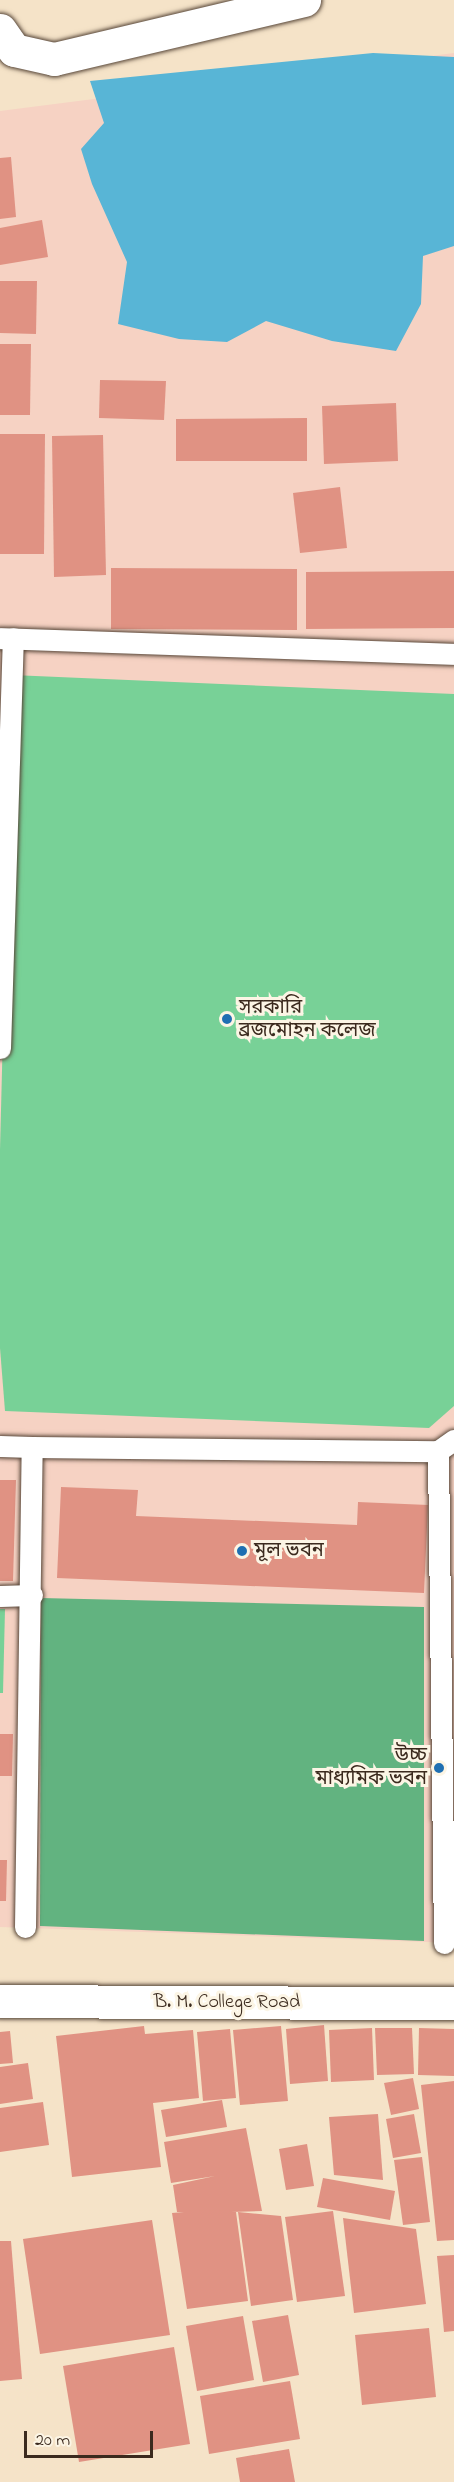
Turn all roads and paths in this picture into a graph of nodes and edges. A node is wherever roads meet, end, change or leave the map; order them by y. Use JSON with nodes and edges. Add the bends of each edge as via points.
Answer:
{"nodes":[{"id":1,"x":304,"y":0,"type":"edge"},
{"id":2,"x":0,"y":30,"type":"edge"},
{"id":3,"x":6,"y":638,"type":"edge"},
{"id":4,"x":454,"y":654,"type":"edge"},
{"id":5,"x":0,"y":1048,"type":"edge"},
{"id":6,"x":0,"y":1446,"type":"edge"},
{"id":7,"x":446,"y":1446,"type":"edge"},
{"id":8,"x":32,"y":1447,"type":"junction"},
{"id":9,"x":33,"y":1595,"type":"junction"},
{"id":10,"x":0,"y":1596,"type":"edge"},
{"id":11,"x":25,"y":1927,"type":"dead end"},
{"id":12,"x":444,"y":1943,"type":"dead end"},
{"id":13,"x":0,"y":2001,"type":"edge"},
{"id":14,"x":454,"y":2003,"type":"edge"}],
"edges":[{"from":1,"to":2,"type":"main road","via":[[54,59],[14,50]]},
{"from":3,"to":4,"type":"lane"},
{"from":3,"to":5,"type":"lane"},
{"from":6,"to":8,"type":"lane"},
{"from":7,"to":8,"type":"lane"},
{"from":7,"to":12,"type":"lane"},
{"from":8,"to":9,"type":"lane"},
{"from":9,"to":10,"type":"lane"},
{"from":9,"to":11,"type":"lane"},
{"from":13,"to":14,"type":"main road","name":"B. M. College Road"}]}
